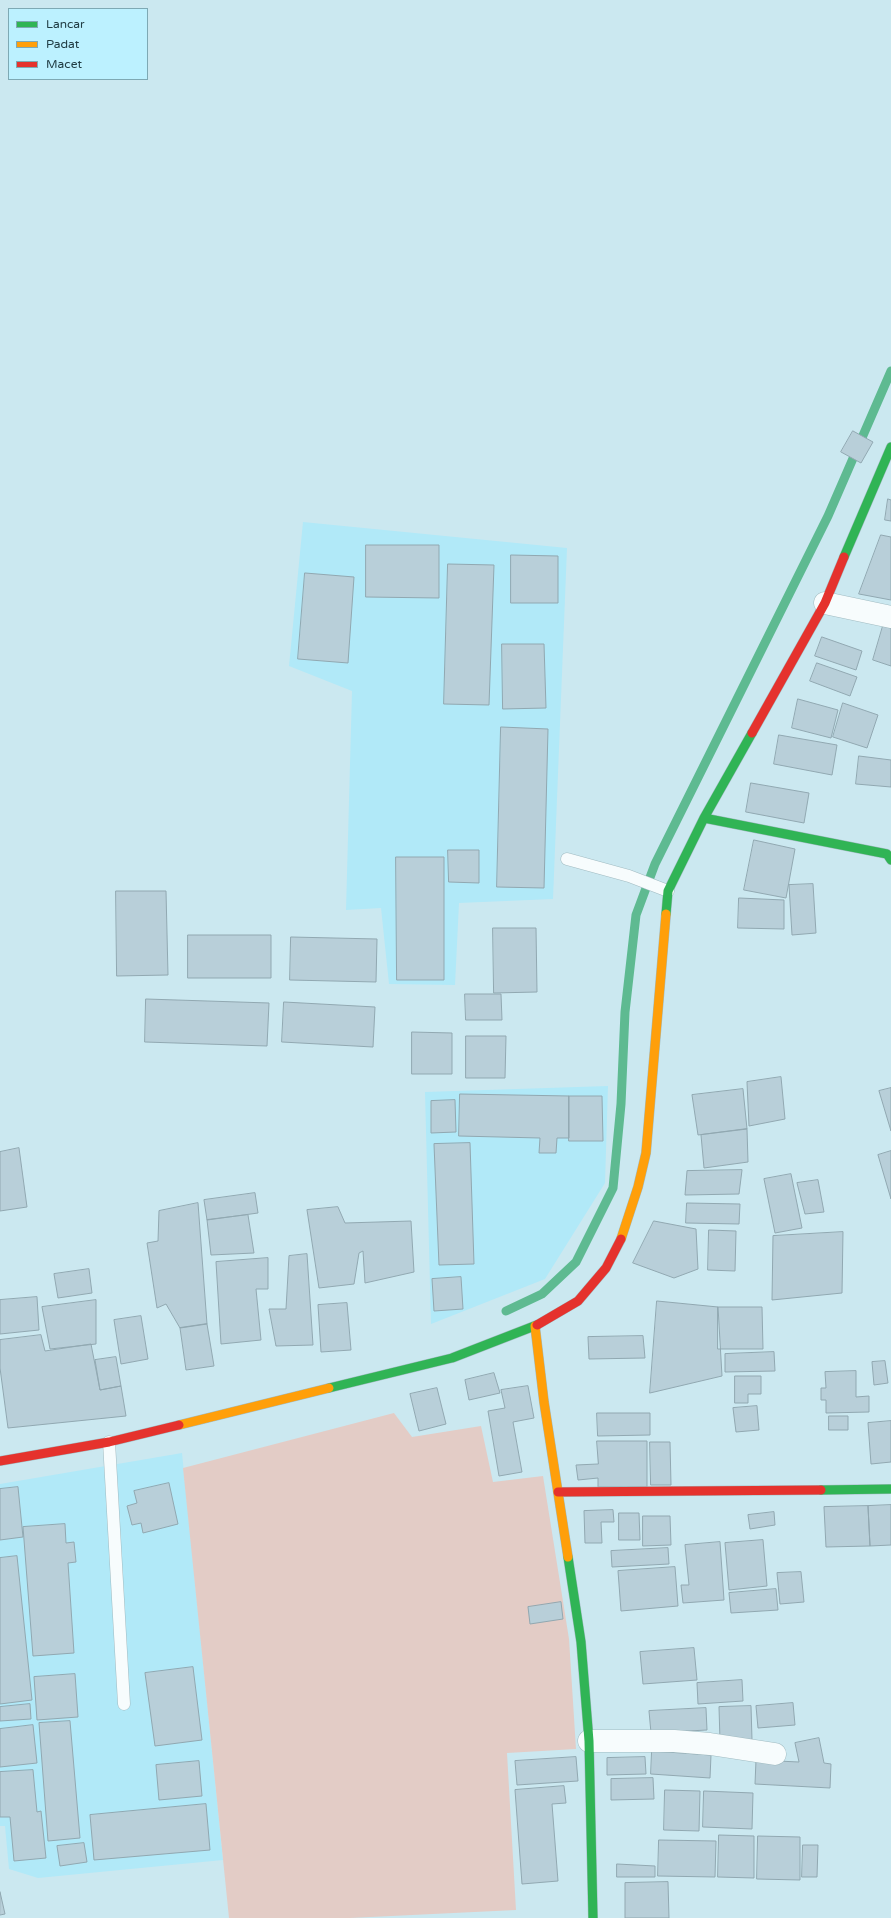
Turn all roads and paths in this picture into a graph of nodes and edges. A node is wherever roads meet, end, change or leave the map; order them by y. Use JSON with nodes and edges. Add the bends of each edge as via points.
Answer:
{"nodes":[{"id":1,"x":891,"y":447,"type":"edge"},
{"id":2,"x":825,"y":603,"type":"junction"},
{"id":3,"x":891,"y":616,"type":"edge"},
{"id":4,"x":704,"y":818,"type":"junction"},
{"id":5,"x":567,"y":859,"type":"dead end"},
{"id":6,"x":891,"y":860,"type":"edge"},
{"id":7,"x":668,"y":891,"type":"junction"},
{"id":8,"x":535,"y":1326,"type":"junction"},
{"id":9,"x":109,"y":1442,"type":"junction"},
{"id":10,"x":0,"y":1461,"type":"edge"},
{"id":11,"x":891,"y":1489,"type":"edge"},
{"id":12,"x":558,"y":1492,"type":"junction"},
{"id":13,"x":124,"y":1704,"type":"dead end"},
{"id":14,"x":589,"y":1741,"type":"junction"},
{"id":15,"x":775,"y":1754,"type":"dead end"},
{"id":16,"x":593,"y":1918,"type":"edge"}],
"edges":[{"from":1,"to":2,"type":"main road"},
{"from":2,"to":3,"type":"street"},
{"from":2,"to":4,"type":"main road"},
{"from":4,"to":6,"type":"main road","via":[[887,854]]},
{"from":4,"to":7,"type":"main road"},
{"from":5,"to":7,"type":"lane","via":[[629,876]]},
{"from":7,"to":8,"type":"main road","via":[[650,1116],[646,1153],[638,1187],[622,1238],[606,1268],[578,1301]]},
{"from":8,"to":9,"type":"main road","via":[[452,1358]]},
{"from":8,"to":12,"type":"main road"},
{"from":9,"to":10,"type":"main road"},
{"from":9,"to":13,"type":"lane"},
{"from":11,"to":12,"type":"main road"},
{"from":12,"to":14,"type":"main road","via":[[581,1642]]},
{"from":14,"to":15,"type":"street","via":[[674,1741]]},
{"from":14,"to":16,"type":"main road"}]}
